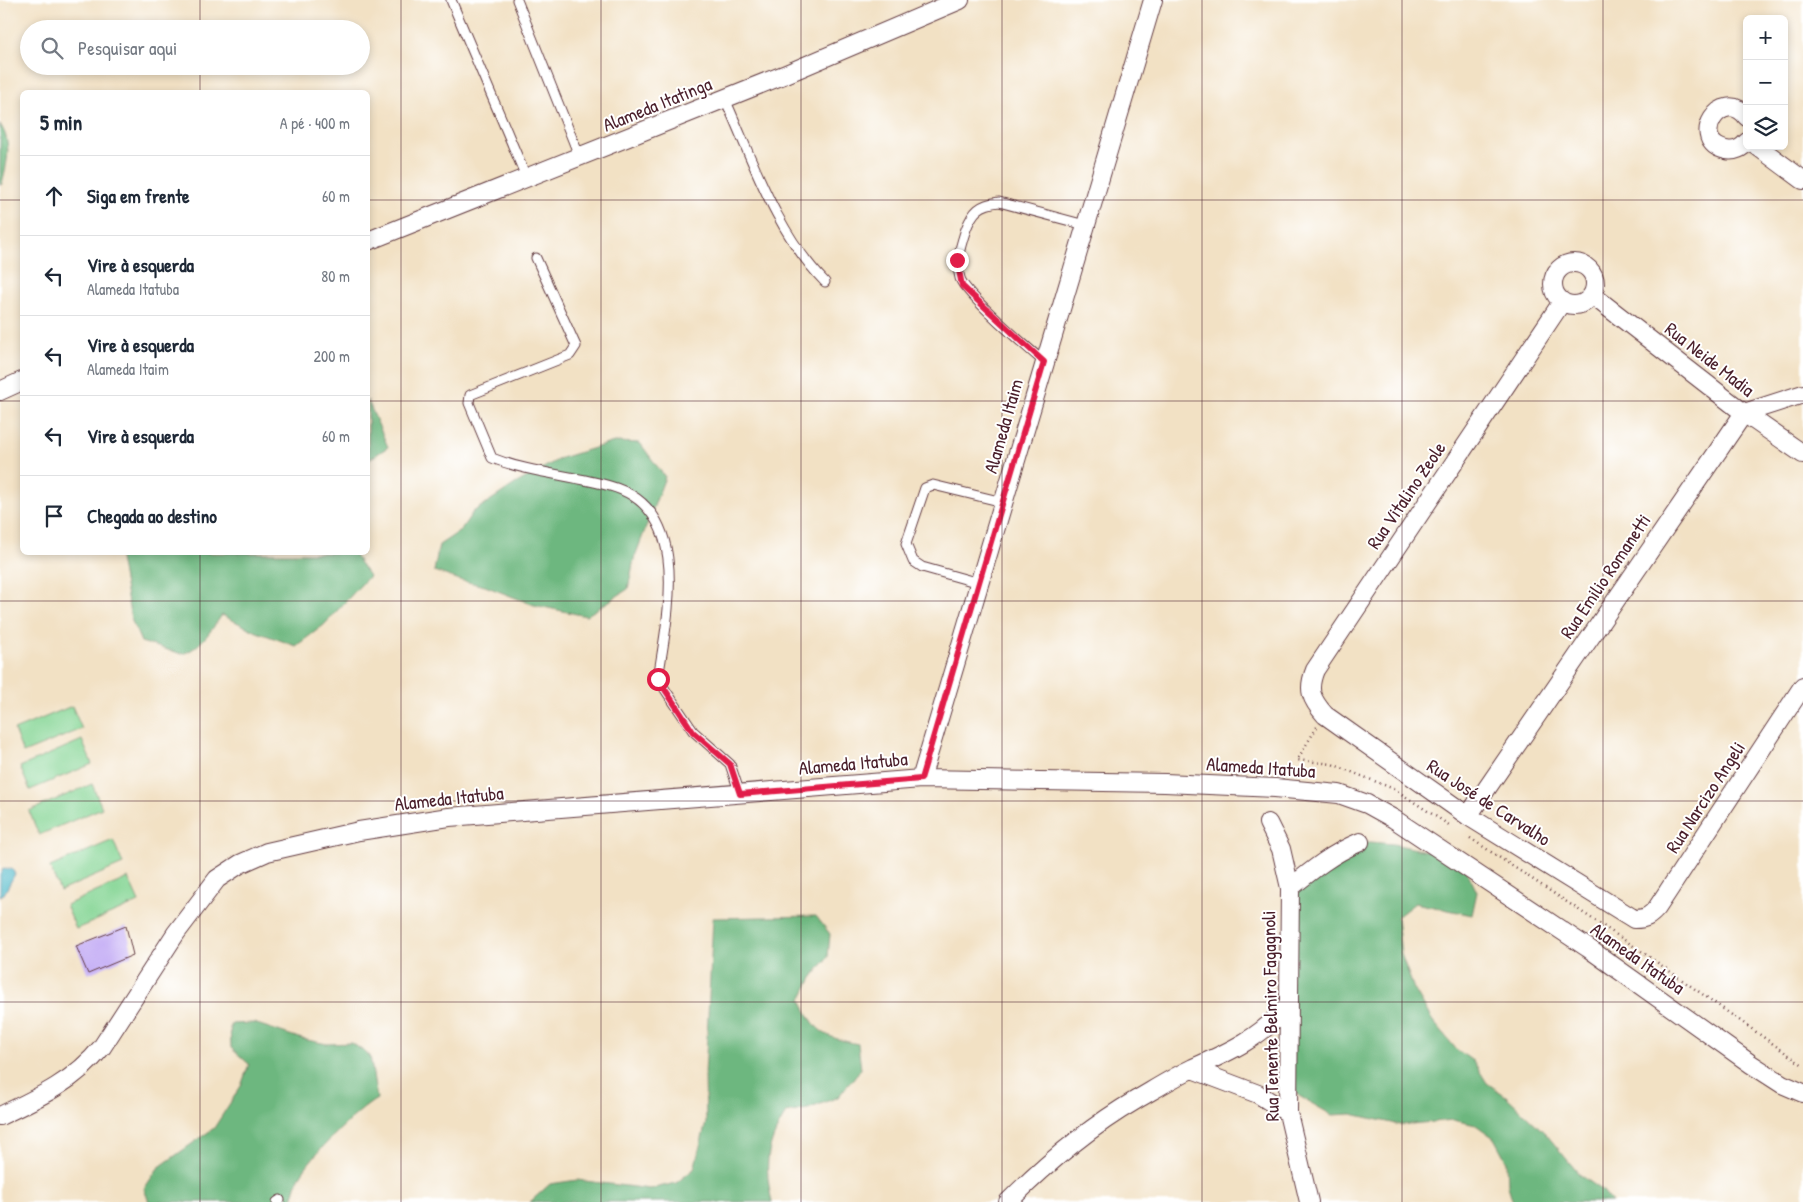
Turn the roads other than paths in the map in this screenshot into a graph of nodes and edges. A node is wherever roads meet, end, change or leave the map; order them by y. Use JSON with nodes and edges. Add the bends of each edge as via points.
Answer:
{"nodes":[{"id":1,"x":451,"y":0,"type":"edge"},
{"id":2,"x":517,"y":0,"type":"edge"},
{"id":3,"x":960,"y":0,"type":"edge"},
{"id":4,"x":1153,"y":0,"type":"edge"},
{"id":5,"x":725,"y":99,"type":"junction"},
{"id":6,"x":1743,"y":112,"type":"edge"},
{"id":7,"x":1743,"y":145,"type":"edge"},
{"id":8,"x":1762,"y":150,"type":"edge"},
{"id":9,"x":580,"y":158,"type":"junction"},
{"id":10,"x":527,"y":179,"type":"junction"},
{"id":11,"x":1803,"y":180,"type":"edge"},
{"id":12,"x":1084,"y":225,"type":"junction"},
{"id":13,"x":370,"y":240,"type":"edge"},
{"id":14,"x":536,"y":258,"type":"dead end"},
{"id":15,"x":824,"y":282,"type":"dead end"},
{"id":16,"x":1592,"y":295,"type":"junction"},
{"id":17,"x":1562,"y":302,"type":"junction"},
{"id":18,"x":1044,"y":362,"type":"junction"},
{"id":19,"x":20,"y":382,"type":"edge"},
{"id":20,"x":0,"y":391,"type":"edge"},
{"id":21,"x":1803,"y":394,"type":"edge"},
{"id":22,"x":1744,"y":413,"type":"junction"},
{"id":23,"x":1803,"y":454,"type":"edge"},
{"id":24,"x":1003,"y":502,"type":"junction"},
{"id":25,"x":979,"y":584,"type":"junction"},
{"id":26,"x":1803,"y":686,"type":"edge"},
{"id":27,"x":1325,"y":715,"type":"joint"},
{"id":28,"x":921,"y":779,"type":"junction"},
{"id":29,"x":740,"y":794,"type":"junction"},
{"id":30,"x":1268,"y":822,"type":"dead end"},
{"id":31,"x":1463,"y":823,"type":"junction"},
{"id":32,"x":1360,"y":842,"type":"dead end"},
{"id":33,"x":1290,"y":888,"type":"junction"},
{"id":34,"x":1634,"y":919,"type":"joint"},
{"id":35,"x":1287,"y":1006,"type":"junction"},
{"id":36,"x":1192,"y":1069,"type":"junction"},
{"id":37,"x":1803,"y":1093,"type":"edge"},
{"id":38,"x":1288,"y":1113,"type":"junction"},
{"id":39,"x":0,"y":1116,"type":"edge"},
{"id":40,"x":1008,"y":1202,"type":"edge"},
{"id":41,"x":1310,"y":1202,"type":"edge"}],
"edges":[{"from":1,"to":10,"type":"lane"},
{"from":2,"to":9,"type":"lane"},
{"from":3,"to":5,"type":"street","name":"Alameda Itatinga"},
{"from":4,"to":12,"type":"street","name":"Alameda Itaim"},
{"from":5,"to":9,"type":"street","name":"Alameda Itatinga"},
{"from":5,"to":15,"type":"lane","via":[[784,229],[804,262]]},
{"from":6,"to":7,"type":"street","via":[[1725,108],[1713,116],[1708,129],[1713,142],[1724,150],[1738,149]]},
{"from":8,"to":11,"type":"street"},
{"from":9,"to":10,"type":"street","name":"Alameda Itatinga"},
{"from":10,"to":13,"type":"street","name":"Alameda Itatinga"},
{"from":12,"to":18,"type":"street","name":"Alameda Itaim"},
{"from":12,"to":18,"type":"lane","via":[[999,202],[985,204],[975,211],[961,245],[957,260],[962,286]]},
{"from":14,"to":29,"type":"lane","via":[[576,346],[570,355],[470,395],[470,403],[492,458],[511,466],[612,486],[640,500],[659,523],[669,556],[671,586],[658,679],[693,732],[730,764]]},
{"from":16,"to":17,"type":"street","via":[[1575,306]]},
{"from":16,"to":17,"type":"street","via":[[1595,281],[1589,268],[1576,262],[1569,263],[1557,270],[1552,284],[1553,291]]},
{"from":16,"to":22,"type":"street","name":"Rua Neide Madia"},
{"from":17,"to":27,"type":"street","name":"Rua Vitalino Zeole","via":[[1315,670],[1309,684],[1311,696]]},
{"from":18,"to":24,"type":"street","name":"Alameda Itaim"},
{"from":19,"to":20,"type":"street"},
{"from":21,"to":22,"type":"street"},
{"from":22,"to":23,"type":"street","name":"Rua Neide Madia"},
{"from":22,"to":31,"type":"street","name":"Rua Emilio Romanetti"},
{"from":24,"to":25,"type":"street","name":"Alameda Itaim"},
{"from":24,"to":25,"type":"lane","via":[[934,485],[925,488],[906,544],[913,561],[922,568]]},
{"from":25,"to":28,"type":"street","name":"Alameda Itaim"},
{"from":26,"to":34,"type":"street","name":"Rua Narcizo Angeli","via":[[1657,908],[1649,917]]},
{"from":27,"to":31,"type":"street","name":"Rua José de Carvalho"},
{"from":28,"to":29,"type":"street","name":"Alameda Itatuba"},
{"from":28,"to":37,"type":"street","name":"Alameda Itatuba","via":[[1241,786],[1339,794],[1394,819],[1588,948],[1751,1064]]},
{"from":29,"to":39,"type":"street","name":"Alameda Itatuba","via":[[449,817],[359,831],[267,852],[240,864],[217,880],[176,933],[90,1062],[45,1094]]},
{"from":30,"to":33,"type":"street","name":"Rua Tenente Belmiro Fagagnoli","via":[[1281,849]]},
{"from":31,"to":34,"type":"street","name":"Rua José de Carvalho"},
{"from":32,"to":33,"type":"street","name":"Rua Tenente Belmiro Fagagnoli","via":[[1315,867]]},
{"from":33,"to":35,"type":"street","name":"Rua Tenente Belmiro Fagagnoli"},
{"from":35,"to":36,"type":"street","via":[[1258,1036]]},
{"from":35,"to":38,"type":"street","name":"Rua Tenente Belmiro Fagagnoli"},
{"from":36,"to":38,"type":"street","via":[[1258,1094]]},
{"from":36,"to":40,"type":"street","via":[[1092,1128],[1050,1161]]},
{"from":38,"to":41,"type":"street","name":"Rua Tenente Belmiro Fagagnoli"}]}
